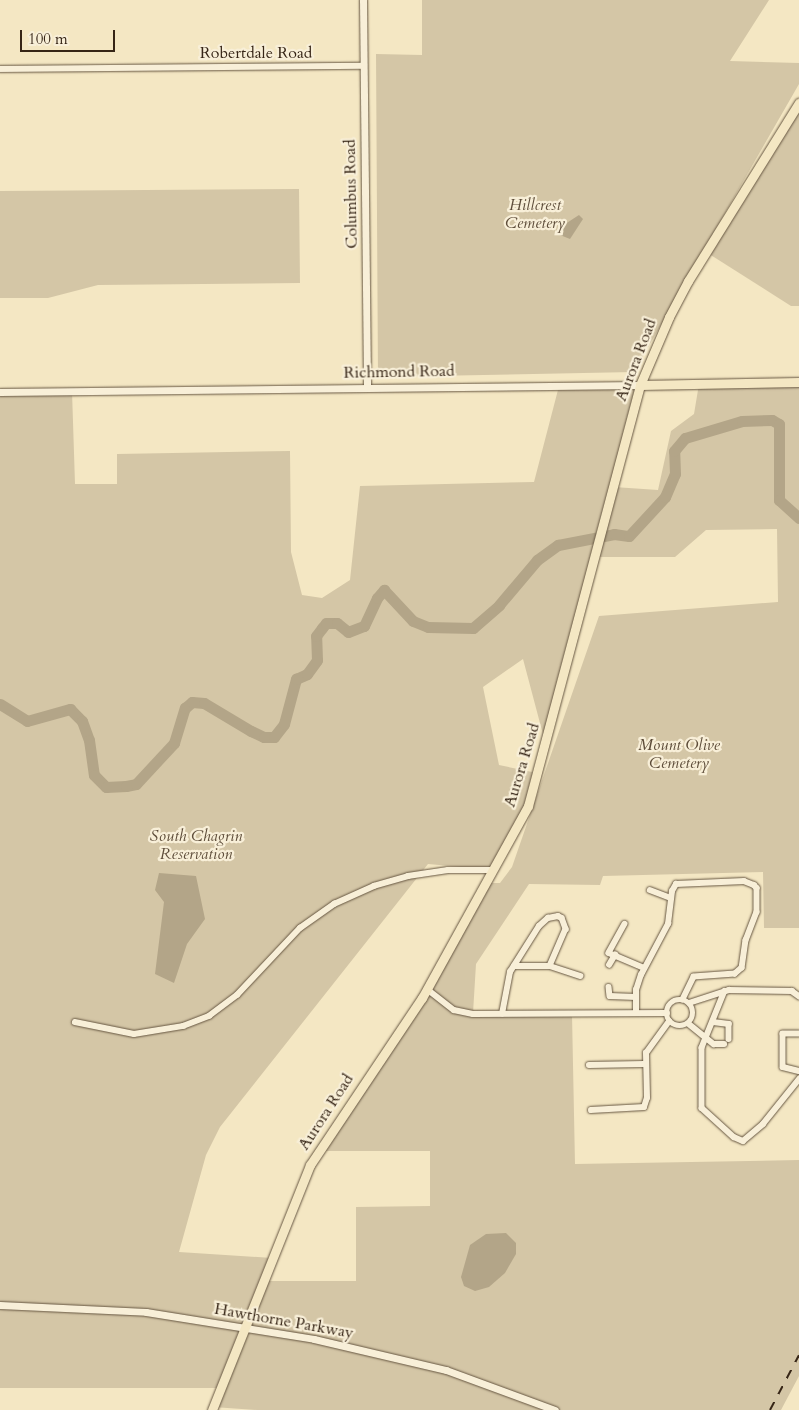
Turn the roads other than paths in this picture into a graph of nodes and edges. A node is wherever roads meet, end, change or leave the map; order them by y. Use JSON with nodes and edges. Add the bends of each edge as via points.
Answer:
{"nodes":[{"id":1,"x":363,"y":0,"type":"edge"},
{"id":2,"x":363,"y":66,"type":"junction"},
{"id":3,"x":0,"y":69,"type":"edge"},
{"id":4,"x":799,"y":103,"type":"edge"},
{"id":5,"x":799,"y":382,"type":"edge"},
{"id":6,"x":640,"y":385,"type":"junction"},
{"id":7,"x":367,"y":388,"type":"junction"},
{"id":8,"x":0,"y":392,"type":"edge"},
{"id":9,"x":495,"y":870,"type":"junction"},
{"id":10,"x":650,"y":890,"type":"dead end"},
{"id":11,"x":670,"y":898,"type":"junction"},
{"id":12,"x":625,"y":924,"type":"dead end"},
{"id":13,"x":615,"y":955,"type":"junction"},
{"id":14,"x":610,"y":965,"type":"dead end"},
{"id":15,"x":514,"y":966,"type":"junction"},
{"id":16,"x":550,"y":966,"type":"junction"},
{"id":17,"x":644,"y":968,"type":"junction"},
{"id":18,"x":580,"y":976,"type":"dead end"},
{"id":19,"x":609,"y":988,"type":"dead end"},
{"id":20,"x":427,"y":989,"type":"junction"},
{"id":21,"x":725,"y":991,"type":"junction"},
{"id":22,"x":636,"y":996,"type":"junction"},
{"id":23,"x":799,"y":996,"type":"edge"},
{"id":24,"x":686,"y":1002,"type":"junction"},
{"id":25,"x":636,"y":1013,"type":"junction"},
{"id":26,"x":667,"y":1013,"type":"junction"},
{"id":27,"x":502,"y":1014,"type":"junction"},
{"id":28,"x":669,"y":1021,"type":"junction"},
{"id":29,"x":74,"y":1022,"type":"dead end"},
{"id":30,"x":713,"y":1022,"type":"junction"},
{"id":31,"x":689,"y":1024,"type":"junction"},
{"id":32,"x":799,"y":1034,"type":"edge"},
{"id":33,"x":705,"y":1038,"type":"junction"},
{"id":34,"x":729,"y":1039,"type":"dead end"},
{"id":35,"x":724,"y":1044,"type":"dead end"},
{"id":36,"x":644,"y":1064,"type":"junction"},
{"id":37,"x":589,"y":1066,"type":"dead end"},
{"id":38,"x":799,"y":1072,"type":"edge"},
{"id":39,"x":799,"y":1079,"type":"edge"},
{"id":40,"x":590,"y":1110,"type":"dead end"},
{"id":41,"x":0,"y":1305,"type":"edge"},
{"id":42,"x":245,"y":1328,"type":"junction"},
{"id":43,"x":212,"y":1410,"type":"edge"},
{"id":44,"x":555,"y":1410,"type":"edge"}],
"edges":[{"from":1,"to":2,"type":"street","name":"Columbus Road"},
{"from":2,"to":3,"type":"street","name":"Robertdale Road"},
{"from":2,"to":7,"type":"street","name":"Columbus Road"},
{"from":4,"to":6,"type":"main road","name":"Aurora Road","via":[[688,281]]},
{"from":5,"to":6,"type":"main road","name":"Richmond Road"},
{"from":6,"to":7,"type":"street","name":"Richmond Road"},
{"from":6,"to":9,"type":"main road","name":"Aurora Road","via":[[528,806]]},
{"from":7,"to":8,"type":"street","name":"Richmond Road"},
{"from":9,"to":20,"type":"main road","name":"Aurora Road"},
{"from":9,"to":29,"type":"street","via":[[448,870],[408,876],[334,904],[300,928],[237,995],[209,1016],[183,1026],[134,1034]]},
{"from":10,"to":11,"type":"street"},
{"from":11,"to":17,"type":"street","via":[[668,924]]},
{"from":11,"to":24,"type":"street","via":[[674,888],[684,882],[744,881],[757,888],[757,912],[746,940],[742,968],[735,974],[694,976]]},
{"from":12,"to":13,"type":"street","via":[[609,953]]},
{"from":13,"to":14,"type":"street"},
{"from":13,"to":17,"type":"street"},
{"from":15,"to":16,"type":"street"},
{"from":15,"to":16,"type":"street","via":[[539,926],[548,918],[558,916],[566,929]]},
{"from":15,"to":27,"type":"street","via":[[507,978]]},
{"from":16,"to":18,"type":"street"},
{"from":17,"to":22,"type":"street"},
{"from":19,"to":22,"type":"street","via":[[610,996]]},
{"from":20,"to":27,"type":"street","via":[[454,1010]]},
{"from":20,"to":42,"type":"main road","name":"Aurora Road","via":[[310,1165]]},
{"from":21,"to":23,"type":"street","via":[[792,991]]},
{"from":21,"to":24,"type":"street"},
{"from":21,"to":30,"type":"street"},
{"from":22,"to":25,"type":"street"},
{"from":24,"to":26,"type":"street","via":[[672,1003]]},
{"from":24,"to":31,"type":"street","via":[[694,1013]]},
{"from":25,"to":26,"type":"street"},
{"from":25,"to":27,"type":"street"},
{"from":26,"to":28,"type":"street"},
{"from":28,"to":31,"type":"street","via":[[678,1027]]},
{"from":28,"to":36,"type":"street","via":[[649,1047]]},
{"from":30,"to":33,"type":"street"},
{"from":30,"to":34,"type":"street","via":[[729,1024]]},
{"from":31,"to":33,"type":"street"},
{"from":32,"to":38,"type":"street","via":[[783,1034],[783,1067]]},
{"from":33,"to":35,"type":"street","via":[[714,1044]]},
{"from":33,"to":39,"type":"street","via":[[702,1048],[702,1108],[742,1141],[750,1138]]},
{"from":36,"to":37,"type":"street"},
{"from":36,"to":40,"type":"street","via":[[648,1098],[644,1107]]},
{"from":41,"to":42,"type":"street","name":"Hawthorne Parkway","via":[[146,1312]]},
{"from":42,"to":43,"type":"main road","name":"Aurora Road"},
{"from":42,"to":44,"type":"street","name":"Hawthorne Parkway","via":[[407,1359],[476,1380]]}]}
